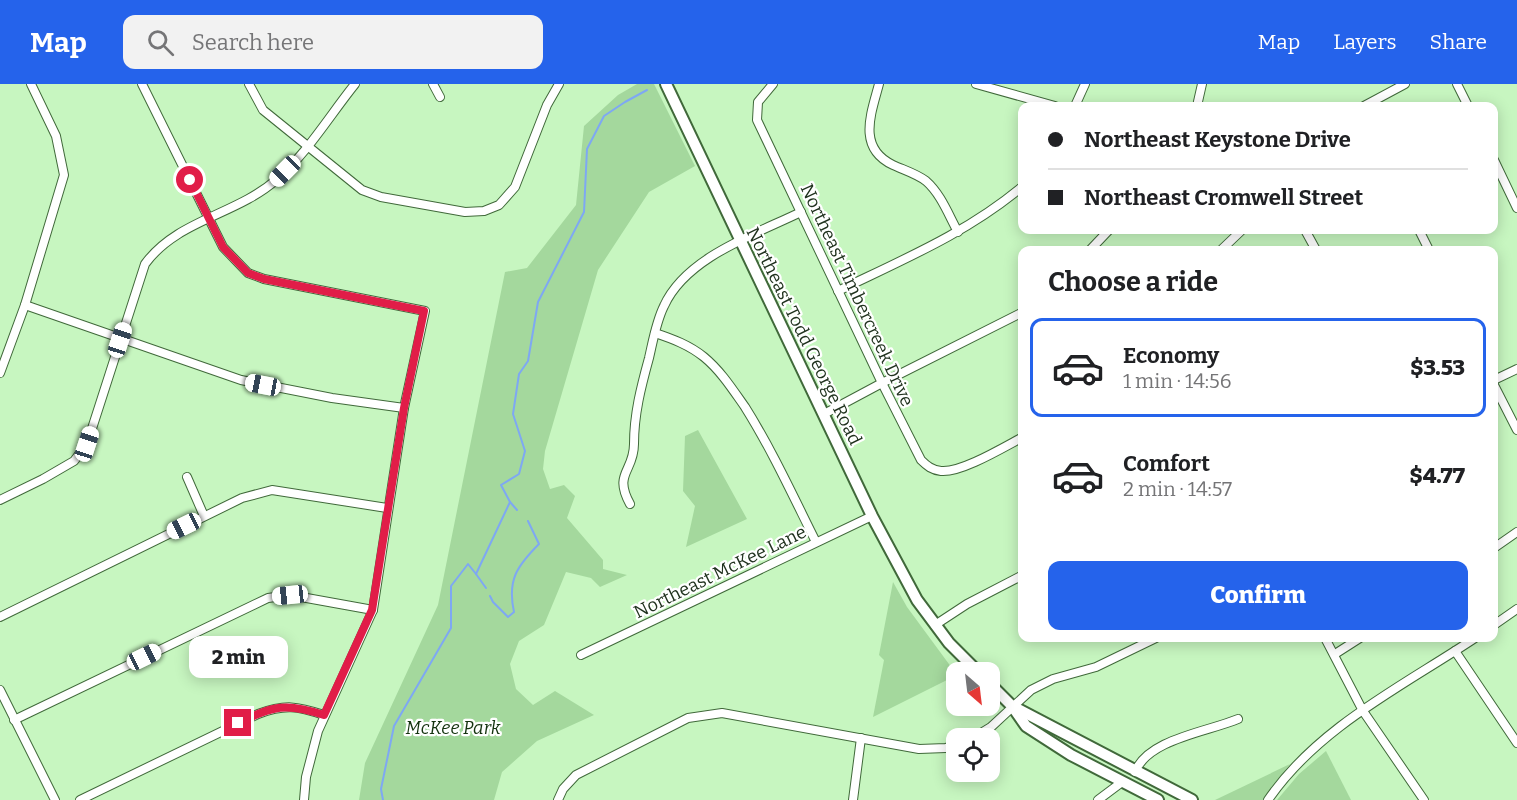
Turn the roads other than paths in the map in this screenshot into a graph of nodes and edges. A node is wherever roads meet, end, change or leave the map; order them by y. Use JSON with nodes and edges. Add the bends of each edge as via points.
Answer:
{"nodes":[{"id":1,"x":31,"y":84,"type":"edge"},
{"id":2,"x":142,"y":84,"type":"edge"},
{"id":3,"x":249,"y":84,"type":"edge"},
{"id":4,"x":355,"y":84,"type":"edge"},
{"id":5,"x":433,"y":84,"type":"edge"},
{"id":6,"x":559,"y":84,"type":"edge"},
{"id":7,"x":666,"y":84,"type":"edge"},
{"id":8,"x":773,"y":84,"type":"edge"},
{"id":9,"x":879,"y":84,"type":"edge"},
{"id":10,"x":980,"y":84,"type":"edge"},
{"id":11,"x":1085,"y":84,"type":"edge"},
{"id":12,"x":1202,"y":84,"type":"edge"},
{"id":13,"x":1405,"y":84,"type":"edge"},
{"id":14,"x":1457,"y":84,"type":"edge"},
{"id":15,"x":440,"y":97,"type":"dead end"},
{"id":16,"x":1041,"y":102,"type":"edge"},
{"id":17,"x":1077,"y":102,"type":"edge"},
{"id":18,"x":1198,"y":102,"type":"edge"},
{"id":19,"x":1371,"y":102,"type":"edge"},
{"id":20,"x":1466,"y":102,"type":"edge"},
{"id":21,"x":307,"y":145,"type":"junction"},
{"id":22,"x":1498,"y":168,"type":"edge"},
{"id":23,"x":1018,"y":190,"type":"edge"},
{"id":24,"x":1517,"y":208,"type":"edge"},
{"id":25,"x":801,"y":212,"type":"junction"},
{"id":26,"x":208,"y":218,"type":"junction"},
{"id":27,"x":958,"y":232,"type":"junction"},
{"id":28,"x":1105,"y":234,"type":"edge"},
{"id":29,"x":1238,"y":234,"type":"edge"},
{"id":30,"x":740,"y":242,"type":"junction"},
{"id":31,"x":1094,"y":246,"type":"edge"},
{"id":32,"x":1225,"y":246,"type":"edge"},
{"id":33,"x":838,"y":291,"type":"junction"},
{"id":34,"x":25,"y":305,"type":"junction"},
{"id":35,"x":1018,"y":314,"type":"edge"},
{"id":36,"x":655,"y":333,"type":"junction"},
{"id":37,"x":120,"y":340,"type":"junction"},
{"id":38,"x":1517,"y":369,"type":"edge"},
{"id":39,"x":0,"y":373,"type":"edge"},
{"id":40,"x":1498,"y":381,"type":"edge"},
{"id":41,"x":882,"y":382,"type":"junction"},
{"id":42,"x":1498,"y":391,"type":"edge"},
{"id":43,"x":404,"y":408,"type":"junction"},
{"id":44,"x":824,"y":414,"type":"junction"},
{"id":45,"x":1517,"y":430,"type":"edge"},
{"id":46,"x":1018,"y":439,"type":"edge"},
{"id":47,"x":187,"y":477,"type":"dead end"},
{"id":48,"x":0,"y":500,"type":"edge"},
{"id":49,"x":630,"y":504,"type":"dead end"},
{"id":50,"x":387,"y":508,"type":"junction"},
{"id":51,"x":204,"y":516,"type":"junction"},
{"id":52,"x":872,"y":516,"type":"junction"},
{"id":53,"x":1517,"y":532,"type":"edge"},
{"id":54,"x":816,"y":542,"type":"junction"},
{"id":55,"x":1498,"y":545,"type":"edge"},
{"id":56,"x":1018,"y":578,"type":"edge"},
{"id":57,"x":1517,"y":609,"type":"edge"},
{"id":58,"x":372,"y":610,"type":"junction"},
{"id":59,"x":0,"y":617,"type":"edge"},
{"id":60,"x":1498,"y":622,"type":"edge"},
{"id":61,"x":935,"y":625,"type":"junction"},
{"id":62,"x":1148,"y":642,"type":"edge"},
{"id":63,"x":1328,"y":642,"type":"edge"},
{"id":64,"x":1354,"y":642,"type":"edge"},
{"id":65,"x":1469,"y":642,"type":"edge"},
{"id":66,"x":1455,"y":651,"type":"junction"},
{"id":67,"x":1335,"y":654,"type":"junction"},
{"id":68,"x":581,"y":655,"type":"dead end"},
{"id":69,"x":968,"y":662,"type":"edge"},
{"id":70,"x":0,"y":690,"type":"edge"},
{"id":71,"x":1000,"y":694,"type":"edge"},
{"id":72,"x":1012,"y":706,"type":"junction"},
{"id":73,"x":1363,"y":711,"type":"junction"},
{"id":74,"x":324,"y":715,"type":"junction"},
{"id":75,"x":1238,"y":719,"type":"dead end"},
{"id":76,"x":14,"y":720,"type":"junction"},
{"id":77,"x":989,"y":728,"type":"edge"},
{"id":78,"x":861,"y":738,"type":"junction"},
{"id":79,"x":1517,"y":743,"type":"edge"},
{"id":80,"x":946,"y":748,"type":"edge"},
{"id":81,"x":1134,"y":772,"type":"junction"},
{"id":82,"x":1122,"y":782,"type":"junction"},
{"id":83,"x":55,"y":800,"type":"edge"},
{"id":84,"x":80,"y":800,"type":"edge"},
{"id":85,"x":304,"y":800,"type":"edge"},
{"id":86,"x":558,"y":800,"type":"edge"},
{"id":87,"x":853,"y":800,"type":"edge"},
{"id":88,"x":1098,"y":800,"type":"edge"},
{"id":89,"x":1158,"y":800,"type":"edge"},
{"id":90,"x":1192,"y":800,"type":"edge"},
{"id":91,"x":1268,"y":800,"type":"edge"},
{"id":92,"x":1424,"y":800,"type":"edge"}],
"edges":[{"from":1,"to":34,"type":"street","via":[[56,136],[64,175]]},
{"from":2,"to":26,"type":"street"},
{"from":3,"to":21,"type":"street","via":[[263,110]]},
{"from":4,"to":21,"type":"street"},
{"from":5,"to":15,"type":"street"},
{"from":6,"to":21,"type":"street","via":[[515,187],[499,205],[484,211],[465,212],[370,194]]},
{"from":7,"to":30,"type":"main road","name":"Northeast Todd George Road"},
{"from":8,"to":25,"type":"street","name":"Northeast Timbercreek Drive","via":[[758,102],[757,120]]},
{"from":9,"to":27,"type":"street","via":[[868,125],[870,140],[879,156],[926,181]]},
{"from":10,"to":16,"type":"street"},
{"from":11,"to":17,"type":"street"},
{"from":12,"to":18,"type":"street"},
{"from":13,"to":19,"type":"street"},
{"from":14,"to":20,"type":"street"},
{"from":21,"to":26,"type":"street","via":[[275,181]]},
{"from":22,"to":24,"type":"street"},
{"from":23,"to":27,"type":"street"},
{"from":25,"to":30,"type":"street"},
{"from":25,"to":33,"type":"street","name":"Northeast Timbercreek Drive"},
{"from":26,"to":37,"type":"street","via":[[171,237],[145,264]]},
{"from":26,"to":43,"type":"street","via":[[223,247],[248,273],[424,311]]},
{"from":27,"to":33,"type":"street"},
{"from":28,"to":31,"type":"street"},
{"from":29,"to":32,"type":"street"},
{"from":30,"to":36,"type":"street","via":[[701,263],[681,281],[663,307]]},
{"from":30,"to":44,"type":"main road","name":"Northeast Todd George Road"},
{"from":33,"to":41,"type":"street","name":"Northeast Timbercreek Drive"},
{"from":34,"to":37,"type":"street"},
{"from":34,"to":39,"type":"street"},
{"from":35,"to":41,"type":"street"},
{"from":36,"to":49,"type":"street","via":[[638,402],[632,458],[624,472],[623,490]]},
{"from":36,"to":54,"type":"street","via":[[687,345],[705,358],[735,392],[768,443]]},
{"from":37,"to":43,"type":"street","via":[[240,380]]},
{"from":37,"to":48,"type":"street","via":[[87,444],[74,461]]},
{"from":38,"to":40,"type":"street"},
{"from":41,"to":44,"type":"street"},
{"from":41,"to":46,"type":"street","name":"Northeast Timbercreek Drive","via":[[921,460],[929,468],[954,470]]},
{"from":42,"to":45,"type":"street"},
{"from":43,"to":50,"type":"street"},
{"from":44,"to":52,"type":"main road","name":"Northeast Todd George Road"},
{"from":47,"to":51,"type":"street"},
{"from":50,"to":51,"type":"street","via":[[272,490],[242,498]]},
{"from":50,"to":58,"type":"street"},
{"from":51,"to":59,"type":"street"},
{"from":52,"to":54,"type":"street","name":"Northeast McKee Lane"},
{"from":52,"to":61,"type":"main road","name":"Northeast Todd George Road","via":[[917,600]]},
{"from":53,"to":55,"type":"street"},
{"from":54,"to":68,"type":"street","name":"Northeast McKee Lane"},
{"from":56,"to":61,"type":"street"},
{"from":57,"to":60,"type":"street"},
{"from":58,"to":74,"type":"street"},
{"from":58,"to":76,"type":"street","via":[[290,595],[268,598]]},
{"from":61,"to":69,"type":"main road","name":"Northeast Todd George Road"},
{"from":62,"to":72,"type":"street","via":[[1096,667],[1053,679],[1030,690]]},
{"from":63,"to":67,"type":"street"},
{"from":64,"to":67,"type":"street"},
{"from":65,"to":66,"type":"street"},
{"from":66,"to":73,"type":"street"},
{"from":66,"to":79,"type":"street"},
{"from":67,"to":73,"type":"street"},
{"from":70,"to":76,"type":"street"},
{"from":71,"to":72,"type":"main road"},
{"from":72,"to":77,"type":"street"},
{"from":72,"to":81,"type":"main road"},
{"from":72,"to":82,"type":"main road","via":[[1026,726]]},
{"from":73,"to":91,"type":"street","via":[[1324,738],[1285,776]]},
{"from":73,"to":92,"type":"street"},
{"from":74,"to":84,"type":"street","via":[[277,707]]},
{"from":74,"to":85,"type":"street","via":[[312,748]]},
{"from":75,"to":81,"type":"street","via":[[1162,744],[1144,756]]},
{"from":76,"to":83,"type":"street"},
{"from":78,"to":80,"type":"street","via":[[919,749]]},
{"from":78,"to":86,"type":"street","via":[[722,713],[688,718],[576,775]]},
{"from":78,"to":87,"type":"street"},
{"from":81,"to":90,"type":"main road"},
{"from":82,"to":88,"type":"street"},
{"from":82,"to":89,"type":"main road"}]}
